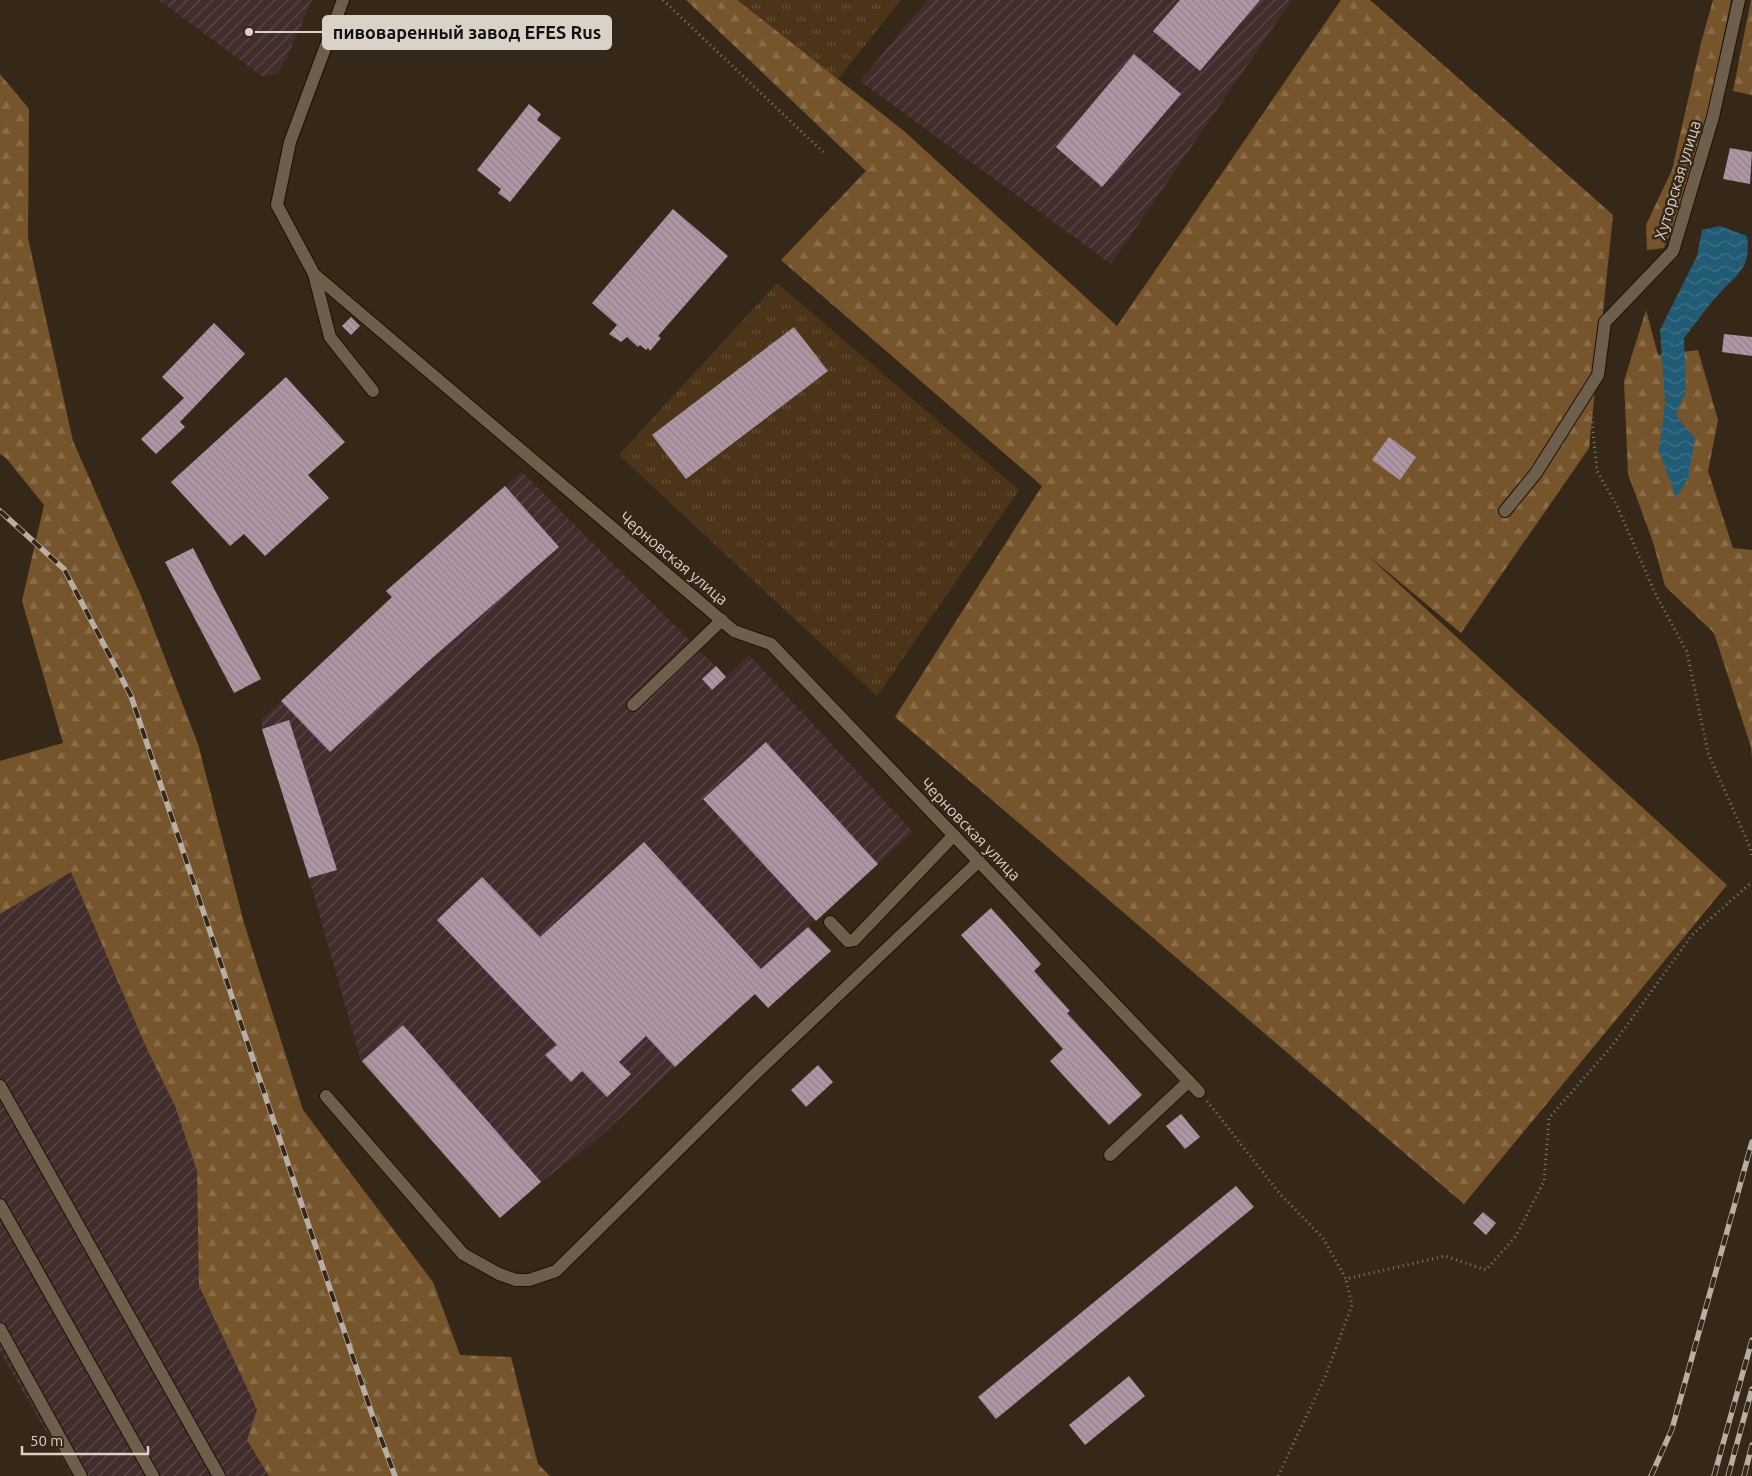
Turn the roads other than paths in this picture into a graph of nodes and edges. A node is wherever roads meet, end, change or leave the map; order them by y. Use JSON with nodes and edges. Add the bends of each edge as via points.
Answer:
{"nodes":[{"id":1,"x":343,"y":0,"type":"edge"},
{"id":2,"x":1739,"y":0,"type":"edge"},
{"id":3,"x":314,"y":274,"type":"junction"},
{"id":4,"x":373,"y":391,"type":"dead end"},
{"id":5,"x":1505,"y":511,"type":"dead end"},
{"id":6,"x":722,"y":620,"type":"junction"},
{"id":7,"x":633,"y":706,"type":"dead end"},
{"id":8,"x":954,"y":835,"type":"junction"},
{"id":9,"x":979,"y":861,"type":"junction"},
{"id":10,"x":830,"y":922,"type":"dead end"},
{"id":11,"x":1189,"y":1082,"type":"junction"},
{"id":12,"x":0,"y":1086,"type":"edge"},
{"id":13,"x":1199,"y":1092,"type":"road end"},
{"id":14,"x":326,"y":1096,"type":"dead end"},
{"id":15,"x":1110,"y":1155,"type":"dead end"},
{"id":16,"x":0,"y":1205,"type":"edge"},
{"id":17,"x":0,"y":1329,"type":"edge"},
{"id":18,"x":81,"y":1476,"type":"edge"},
{"id":19,"x":153,"y":1476,"type":"edge"},
{"id":20,"x":219,"y":1476,"type":"edge"}],
"edges":[{"from":1,"to":3,"type":"street","name":"Черновская улица","via":[[290,142],[277,205]]},
{"from":2,"to":5,"type":"street","name":"Хуторская улица","via":[[1713,117],[1673,251],[1605,322],[1598,375],[1536,473]]},
{"from":3,"to":4,"type":"street","via":[[330,337]]},
{"from":3,"to":6,"type":"street","name":"Черновская улица"},
{"from":6,"to":7,"type":"street"},
{"from":6,"to":8,"type":"street","name":"Черновская улица","via":[[734,631],[771,644]]},
{"from":8,"to":9,"type":"street","name":"Черновская улица"},
{"from":8,"to":10,"type":"street","via":[[854,940],[848,941]]},
{"from":9,"to":11,"type":"street","name":"Черновская улица"},
{"from":9,"to":14,"type":"street","via":[[751,1078],[556,1271],[529,1280],[516,1280],[463,1254]]},
{"from":11,"to":13,"type":"street","name":"Черновская улица"},
{"from":11,"to":15,"type":"street"},
{"from":12,"to":20,"type":"street"},
{"from":16,"to":19,"type":"street"},
{"from":17,"to":18,"type":"street"}]}
